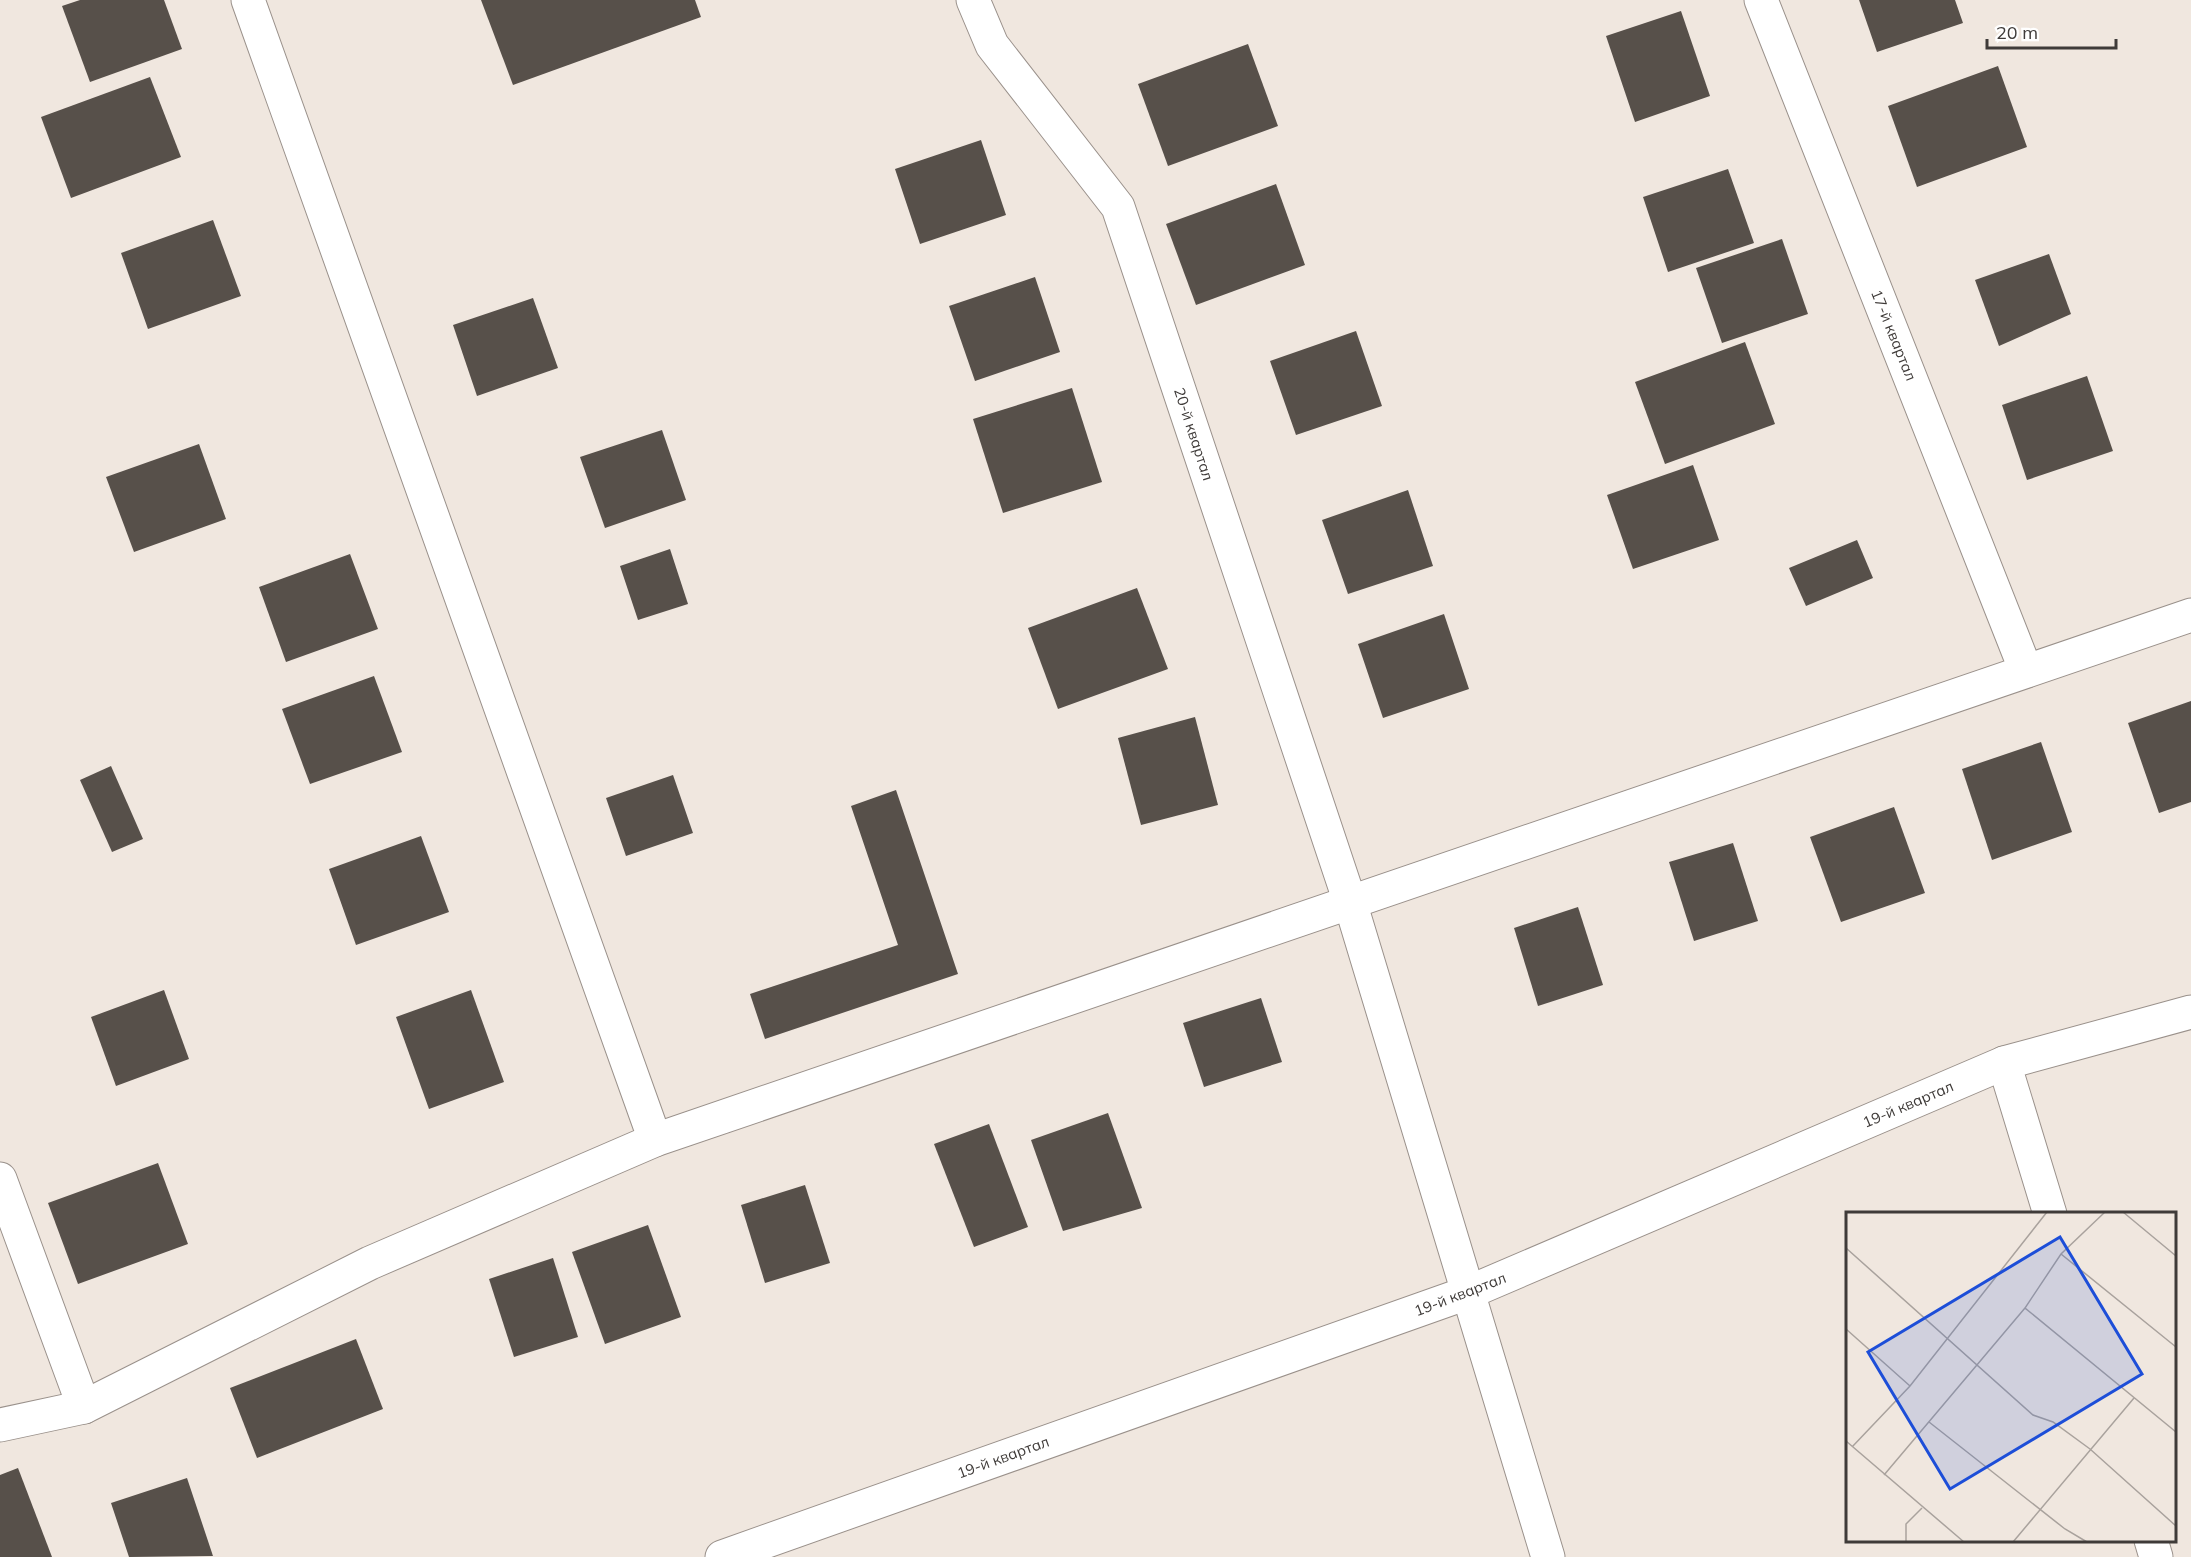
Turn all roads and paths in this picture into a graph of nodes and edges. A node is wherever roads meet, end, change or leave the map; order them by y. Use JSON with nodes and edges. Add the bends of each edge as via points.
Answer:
{"nodes":[{"id":1,"x":248,"y":0,"type":"edge"},
{"id":2,"x":972,"y":0,"type":"edge"},
{"id":3,"x":1761,"y":0,"type":"edge"},
{"id":4,"x":2191,"y":615,"type":"edge"},
{"id":5,"x":2026,"y":671,"type":"junction"},
{"id":6,"x":1350,"y":902,"type":"junction"},
{"id":7,"x":2191,"y":1012,"type":"edge"},
{"id":8,"x":2004,"y":1063,"type":"junction"},
{"id":9,"x":655,"y":1140,"type":"junction"},
{"id":10,"x":0,"y":1179,"type":"edge"},
{"id":11,"x":2049,"y":1212,"type":"edge"},
{"id":12,"x":1467,"y":1293,"type":"junction"},
{"id":13,"x":84,"y":1407,"type":"junction"},
{"id":14,"x":0,"y":1425,"type":"edge"},
{"id":15,"x":2152,"y":1542,"type":"edge"},
{"id":16,"x":722,"y":1557,"type":"edge"},
{"id":17,"x":1548,"y":1557,"type":"edge"},
{"id":18,"x":2156,"y":1557,"type":"edge"}],
"edges":[{"from":1,"to":9,"type":"street"},
{"from":2,"to":6,"type":"street","name":"20-й квартал","via":[[992,45],[1118,207]]},
{"from":3,"to":5,"type":"street","name":"17-й квартал"},
{"from":4,"to":5,"type":"street"},
{"from":5,"to":6,"type":"street"},
{"from":6,"to":9,"type":"street"},
{"from":6,"to":12,"type":"street","name":"20-й квартал"},
{"from":7,"to":8,"type":"street","name":"19-й квартал"},
{"from":8,"to":11,"type":"street"},
{"from":8,"to":12,"type":"street","name":"19-й квартал"},
{"from":9,"to":13,"type":"street","via":[[370,1263]]},
{"from":10,"to":13,"type":"street"},
{"from":12,"to":16,"type":"street","name":"19-й квартал"},
{"from":12,"to":17,"type":"street","name":"20-й квартал"},
{"from":13,"to":14,"type":"street"},
{"from":15,"to":18,"type":"street"}]}
